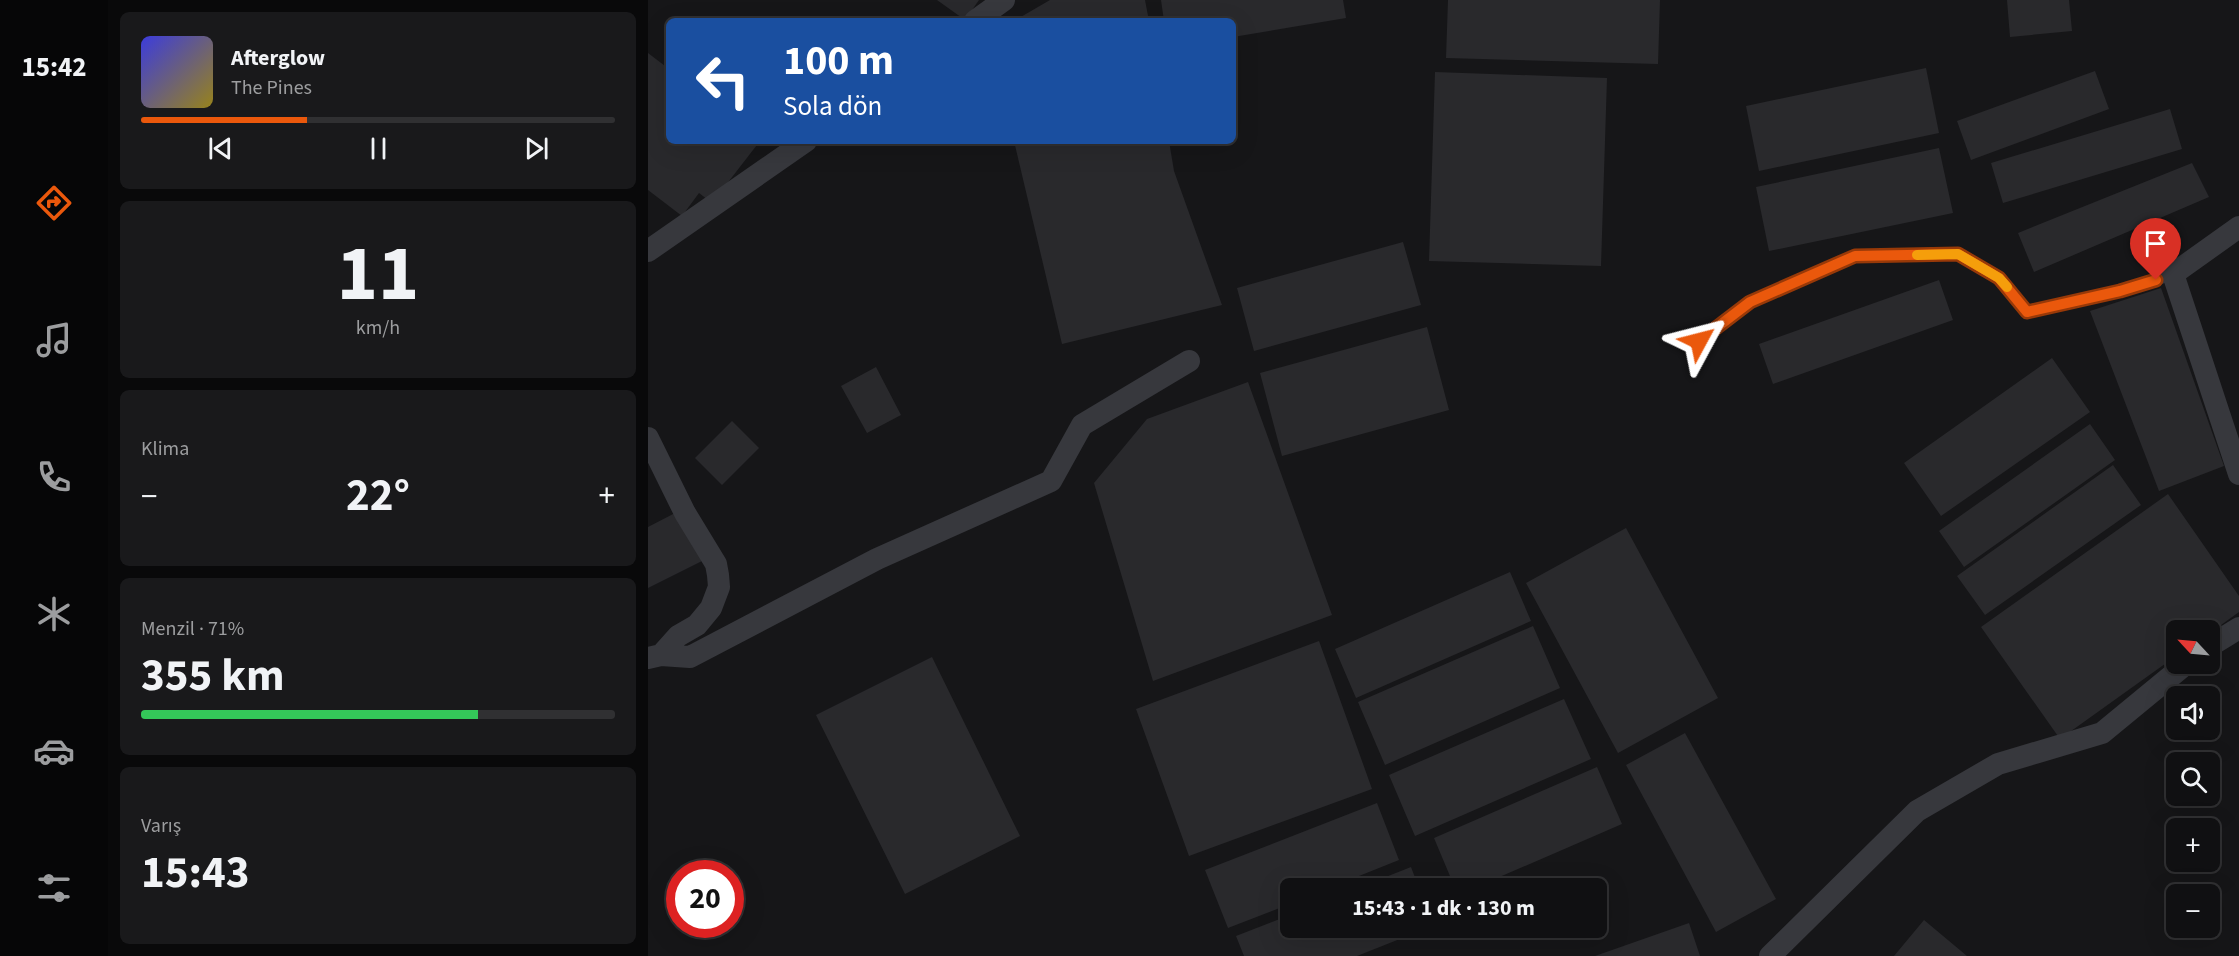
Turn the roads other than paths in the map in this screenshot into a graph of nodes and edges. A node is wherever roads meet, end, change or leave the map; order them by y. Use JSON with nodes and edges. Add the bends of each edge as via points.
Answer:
{"nodes":[{"id":1,"x":1004,"y":0,"type":"edge"},
{"id":2,"x":979,"y":18,"type":"edge"},
{"id":3,"x":802,"y":144,"type":"edge"},
{"id":4,"x":2239,"y":227,"type":"edge"},
{"id":5,"x":648,"y":251,"type":"edge"},
{"id":6,"x":2173,"y":274,"type":"junction"},
{"id":7,"x":1699,"y":341,"type":"dead end"},
{"id":8,"x":1188,"y":361,"type":"dead end"},
{"id":9,"x":648,"y":438,"type":"edge"},
{"id":10,"x":2239,"y":474,"type":"edge"},
{"id":11,"x":2239,"y":628,"type":"edge"},
{"id":12,"x":2220,"y":640,"type":"edge"},
{"id":13,"x":654,"y":656,"type":"edge"},
{"id":14,"x":2174,"y":674,"type":"edge"},
{"id":15,"x":1770,"y":956,"type":"edge"}],
"edges":[{"from":1,"to":2,"type":"street"},
{"from":3,"to":5,"type":"street"},
{"from":4,"to":6,"type":"street"},
{"from":6,"to":7,"type":"lane","via":[[2120,291],[2027,312],[1999,278],[1958,254],[1855,256],[1750,302]]},
{"from":6,"to":10,"type":"street"},
{"from":8,"to":13,"type":"street","via":[[1082,425],[1051,481],[877,558],[690,657]]},
{"from":9,"to":13,"type":"street","via":[[716,564],[719,587],[711,608],[696,625]]},
{"from":11,"to":12,"type":"street"},
{"from":14,"to":15,"type":"street","via":[[2102,733],[1998,764],[1917,811]]}]}
